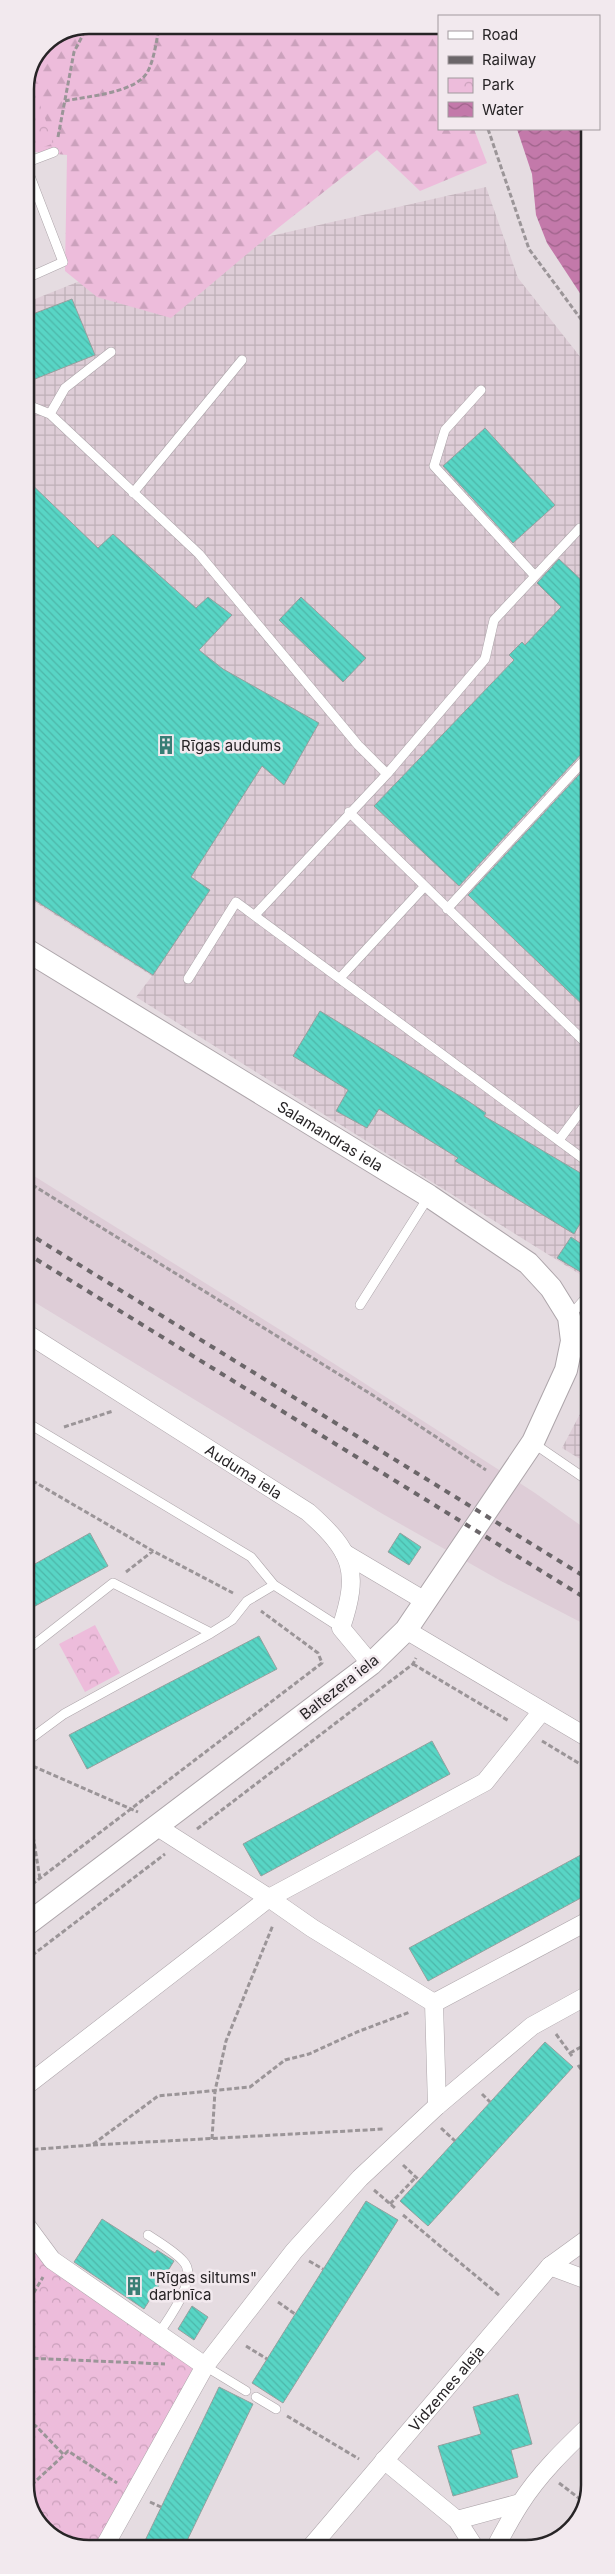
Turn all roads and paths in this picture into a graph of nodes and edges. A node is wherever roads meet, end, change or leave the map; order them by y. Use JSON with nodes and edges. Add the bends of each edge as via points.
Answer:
{"nodes":[{"id":1,"x":158,"y":34,"type":"edge"},
{"id":2,"x":83,"y":35,"type":"edge"},
{"id":3,"x":65,"y":101,"type":"junction"},
{"id":4,"x":488,"y":130,"type":"edge"},
{"id":5,"x":34,"y":150,"type":"edge"},
{"id":6,"x":54,"y":152,"type":"joint"},
{"id":7,"x":37,"y":158,"type":"junction"},
{"id":8,"x":34,"y":159,"type":"edge"},
{"id":9,"x":34,"y":186,"type":"edge"},
{"id":10,"x":34,"y":275,"type":"edge"},
{"id":11,"x":581,"y":319,"type":"edge"},
{"id":12,"x":112,"y":352,"type":"dead end"},
{"id":13,"x":242,"y":360,"type":"dead end"},
{"id":14,"x":481,"y":390,"type":"dead end"},
{"id":15,"x":34,"y":408,"type":"edge"},
{"id":16,"x":50,"y":414,"type":"junction"},
{"id":17,"x":133,"y":493,"type":"junction"},
{"id":18,"x":581,"y":528,"type":"edge"},
{"id":19,"x":535,"y":576,"type":"junction"},
{"id":20,"x":581,"y":765,"type":"edge"},
{"id":21,"x":387,"y":774,"type":"junction"},
{"id":22,"x":349,"y":812,"type":"junction"},
{"id":23,"x":424,"y":887,"type":"junction"},
{"id":24,"x":447,"y":909,"type":"junction"},
{"id":25,"x":255,"y":915,"type":"junction"},
{"id":26,"x":34,"y":955,"type":"edge"},
{"id":27,"x":340,"y":978,"type":"junction"},
{"id":28,"x":188,"y":979,"type":"dead end"},
{"id":29,"x":581,"y":1038,"type":"edge"},
{"id":30,"x":581,"y":1111,"type":"edge"},
{"id":31,"x":559,"y":1140,"type":"junction"},
{"id":32,"x":581,"y":1157,"type":"edge"},
{"id":33,"x":34,"y":1186,"type":"edge"},
{"id":34,"x":429,"y":1196,"type":"junction"},
{"id":35,"x":581,"y":1303,"type":"edge"},
{"id":36,"x":360,"y":1305,"type":"dead end"},
{"id":37,"x":568,"y":1318,"type":"junction"},
{"id":38,"x":34,"y":1338,"type":"edge"},
{"id":39,"x":566,"y":1370,"type":"joint"},
{"id":40,"x":137,"y":1404,"type":"junction"},
{"id":41,"x":34,"y":1427,"type":"edge"},
{"id":42,"x":43,"y":1433,"type":"junction"},
{"id":43,"x":532,"y":1442,"type":"junction"},
{"id":44,"x":581,"y":1476,"type":"edge"},
{"id":45,"x":34,"y":1482,"type":"edge"},
{"id":46,"x":505,"y":1482,"type":"junction"},
{"id":47,"x":153,"y":1551,"type":"junction"},
{"id":48,"x":344,"y":1553,"type":"junction"},
{"id":49,"x":112,"y":1583,"type":"junction"},
{"id":50,"x":274,"y":1585,"type":"junction"},
{"id":51,"x":247,"y":1601,"type":"junction"},
{"id":52,"x":425,"y":1601,"type":"junction"},
{"id":53,"x":341,"y":1628,"type":"junction"},
{"id":54,"x":406,"y":1630,"type":"junction"},
{"id":55,"x":211,"y":1633,"type":"junction"},
{"id":56,"x":34,"y":1645,"type":"edge"},
{"id":57,"x":371,"y":1664,"type":"junction"},
{"id":58,"x":542,"y":1711,"type":"junction"},
{"id":59,"x":526,"y":1732,"type":"junction"},
{"id":60,"x":581,"y":1734,"type":"edge"},
{"id":61,"x":34,"y":1736,"type":"edge"},
{"id":62,"x":581,"y":1765,"type":"edge"},
{"id":63,"x":34,"y":1766,"type":"edge"},
{"id":64,"x":133,"y":1808,"type":"junction"},
{"id":65,"x":156,"y":1826,"type":"junction"},
{"id":66,"x":34,"y":1842,"type":"edge"},
{"id":67,"x":181,"y":1842,"type":"junction"},
{"id":68,"x":40,"y":1879,"type":"junction"},
{"id":69,"x":34,"y":1884,"type":"edge"},
{"id":70,"x":276,"y":1903,"type":"junction"},
{"id":71,"x":34,"y":1919,"type":"edge"},
{"id":72,"x":581,"y":1925,"type":"edge"},
{"id":73,"x":34,"y":1954,"type":"edge"},
{"id":74,"x":581,"y":1999,"type":"edge"},
{"id":75,"x":434,"y":2002,"type":"junction"},
{"id":76,"x":546,"y":2019,"type":"junction"},
{"id":77,"x":581,"y":2048,"type":"edge"},
{"id":78,"x":578,"y":2065,"type":"dead end"},
{"id":79,"x":581,"y":2069,"type":"edge"},
{"id":80,"x":34,"y":2080,"type":"edge"},
{"id":81,"x":215,"y":2091,"type":"junction"},
{"id":82,"x":437,"y":2106,"type":"junction"},
{"id":83,"x":405,"y":2136,"type":"junction"},
{"id":84,"x":212,"y":2139,"type":"junction"},
{"id":85,"x":92,"y":2145,"type":"junction"},
{"id":86,"x":34,"y":2149,"type":"edge"},
{"id":87,"x":416,"y":2177,"type":"dead end"},
{"id":88,"x":360,"y":2178,"type":"junction"},
{"id":89,"x":390,"y":2204,"type":"junction"},
{"id":90,"x":395,"y":2208,"type":"dead end"},
{"id":91,"x":403,"y":2214,"type":"dead end"},
{"id":92,"x":148,"y":2235,"type":"dead end"},
{"id":93,"x":34,"y":2236,"type":"edge"},
{"id":94,"x":581,"y":2244,"type":"edge"},
{"id":95,"x":52,"y":2260,"type":"junction"},
{"id":96,"x":550,"y":2266,"type":"junction"},
{"id":97,"x":581,"y":2278,"type":"edge"},
{"id":98,"x":34,"y":2292,"type":"edge"},
{"id":99,"x":514,"y":2308,"type":"junction"},
{"id":100,"x":158,"y":2335,"type":"junction"},
{"id":101,"x":34,"y":2358,"type":"edge"},
{"id":102,"x":205,"y":2366,"type":"junction"},
{"id":103,"x":246,"y":2391,"type":"dead end"},
{"id":104,"x":256,"y":2397,"type":"dead end"},
{"id":105,"x":276,"y":2409,"type":"joint"},
{"id":106,"x":36,"y":2426,"type":"edge"},
{"id":107,"x":581,"y":2434,"type":"edge"},
{"id":108,"x":64,"y":2455,"type":"junction"},
{"id":109,"x":380,"y":2465,"type":"junction"},
{"id":110,"x":545,"y":2471,"type":"junction"},
{"id":111,"x":34,"y":2483,"type":"edge"},
{"id":112,"x":134,"y":2494,"type":"junction"},
{"id":113,"x":579,"y":2498,"type":"edge"},
{"id":114,"x":520,"y":2504,"type":"junction"},
{"id":115,"x":457,"y":2520,"type":"junction"},
{"id":116,"x":108,"y":2540,"type":"edge"},
{"id":117,"x":317,"y":2540,"type":"edge"},
{"id":118,"x":470,"y":2540,"type":"edge"},
{"id":119,"x":500,"y":2540,"type":"edge"}],
"edges":[{"from":1,"to":3,"type":"path","via":[[147,72],[139,81],[116,91]]},
{"from":2,"to":3,"type":"path","via":[[74,52]]},
{"from":3,"to":6,"type":"path"},
{"from":4,"to":11,"type":"path","via":[[529,249]]},
{"from":5,"to":7,"type":"path"},
{"from":6,"to":7,"type":"lane"},
{"from":7,"to":8,"type":"lane"},
{"from":9,"to":10,"type":"lane","via":[[63,262]]},
{"from":12,"to":16,"type":"lane","via":[[65,388]]},
{"from":13,"to":17,"type":"lane"},
{"from":14,"to":19,"type":"lane","via":[[445,430],[434,466]]},
{"from":15,"to":16,"type":"lane"},
{"from":16,"to":17,"type":"lane"},
{"from":17,"to":21,"type":"lane","via":[[198,554],[358,745]]},
{"from":18,"to":19,"type":"lane"},
{"from":19,"to":21,"type":"lane","via":[[494,620],[485,659]]},
{"from":20,"to":24,"type":"lane"},
{"from":21,"to":22,"type":"lane"},
{"from":22,"to":23,"type":"lane"},
{"from":22,"to":25,"type":"lane"},
{"from":23,"to":24,"type":"lane"},
{"from":23,"to":27,"type":"lane"},
{"from":24,"to":29,"type":"lane"},
{"from":25,"to":27,"type":"lane"},
{"from":25,"to":28,"type":"lane","via":[[236,902]]},
{"from":26,"to":34,"type":"street","name":"Salamandras iela"},
{"from":27,"to":31,"type":"lane"},
{"from":30,"to":31,"type":"lane"},
{"from":31,"to":32,"type":"lane"},
{"from":33,"to":46,"type":"path","via":[[374,1396]]},
{"from":34,"to":36,"type":"lane"},
{"from":34,"to":37,"type":"street","name":"Salamandras iela","via":[[528,1263],[551,1288]]},
{"from":35,"to":37,"type":"lane"},
{"from":37,"to":39,"type":"street","name":"Salamandras iela","via":[[572,1341]]},
{"from":38,"to":40,"type":"street","name":"Auduma iela"},
{"from":39,"to":43,"type":"street","name":"Baltezera iela"},
{"from":40,"to":42,"type":"path"},
{"from":40,"to":48,"type":"street","name":"Auduma iela","via":[[308,1512],[330,1532]]},
{"from":41,"to":42,"type":"lane"},
{"from":42,"to":50,"type":"lane","via":[[251,1557]]},
{"from":43,"to":44,"type":"lane"},
{"from":43,"to":46,"type":"street","name":"Baltezera iela"},
{"from":45,"to":47,"type":"path"},
{"from":46,"to":52,"type":"street","name":"Baltezera iela"},
{"from":47,"to":49,"type":"path"},
{"from":47,"to":51,"type":"path"},
{"from":48,"to":52,"type":"street"},
{"from":48,"to":53,"type":"street","name":"Auduma iela","via":[[353,1575]]},
{"from":49,"to":55,"type":"lane"},
{"from":49,"to":56,"type":"lane"},
{"from":50,"to":51,"type":"lane"},
{"from":50,"to":53,"type":"lane"},
{"from":51,"to":55,"type":"lane","via":[[232,1620]]},
{"from":51,"to":64,"type":"path","via":[[318,1653],[322,1662]]},
{"from":52,"to":54,"type":"street","name":"Baltezera iela"},
{"from":53,"to":57,"type":"street"},
{"from":54,"to":57,"type":"street","name":"Baltezera iela"},
{"from":54,"to":58,"type":"street"},
{"from":55,"to":61,"type":"lane","via":[[64,1714]]},
{"from":57,"to":65,"type":"street","name":"Baltezera iela"},
{"from":58,"to":59,"type":"street"},
{"from":58,"to":60,"type":"street"},
{"from":59,"to":62,"type":"path"},
{"from":59,"to":67,"type":"path","via":[[412,1664]]},
{"from":59,"to":70,"type":"street","via":[[485,1782]]},
{"from":63,"to":64,"type":"path"},
{"from":64,"to":65,"type":"path"},
{"from":64,"to":68,"type":"path"},
{"from":65,"to":67,"type":"street"},
{"from":65,"to":71,"type":"street","name":"Baltezera iela"},
{"from":66,"to":68,"type":"path"},
{"from":67,"to":70,"type":"street"},
{"from":67,"to":73,"type":"path"},
{"from":68,"to":69,"type":"path"},
{"from":70,"to":75,"type":"street"},
{"from":70,"to":80,"type":"street"},
{"from":70,"to":81,"type":"path","via":[[226,2041]]},
{"from":72,"to":75,"type":"street"},
{"from":74,"to":76,"type":"street"},
{"from":75,"to":81,"type":"path","via":[[310,2054],[285,2060],[250,2088]]},
{"from":75,"to":82,"type":"street"},
{"from":76,"to":77,"type":"path","via":[[571,2054]]},
{"from":76,"to":82,"type":"street","via":[[532,2026]]},
{"from":78,"to":79,"type":"path"},
{"from":81,"to":84,"type":"path"},
{"from":81,"to":85,"type":"path","via":[[158,2096]]},
{"from":82,"to":83,"type":"street"},
{"from":83,"to":84,"type":"path","via":[[392,2128]]},
{"from":83,"to":88,"type":"street"},
{"from":84,"to":85,"type":"path"},
{"from":85,"to":86,"type":"path"},
{"from":87,"to":89,"type":"path"},
{"from":88,"to":89,"type":"path"},
{"from":88,"to":102,"type":"street","via":[[294,2252]]},
{"from":89,"to":90,"type":"path"},
{"from":91,"to":99,"type":"path"},
{"from":92,"to":100,"type":"lane","via":[[185,2262],[188,2272],[186,2287]]},
{"from":93,"to":95,"type":"street"},
{"from":94,"to":96,"type":"street","name":"Vidzemes aleja"},
{"from":95,"to":98,"type":"path"},
{"from":95,"to":100,"type":"street"},
{"from":96,"to":97,"type":"street"},
{"from":96,"to":99,"type":"street","name":"Vidzemes aleja"},
{"from":99,"to":109,"type":"street","name":"Vidzemes aleja"},
{"from":100,"to":102,"type":"street"},
{"from":101,"to":102,"type":"path"},
{"from":102,"to":103,"type":"lane"},
{"from":102,"to":112,"type":"street"},
{"from":104,"to":105,"type":"lane"},
{"from":105,"to":109,"type":"path"},
{"from":106,"to":108,"type":"path"},
{"from":107,"to":110,"type":"street"},
{"from":108,"to":111,"type":"path"},
{"from":108,"to":112,"type":"path","via":[[68,2451]]},
{"from":109,"to":115,"type":"street"},
{"from":109,"to":117,"type":"street","name":"Vidzemes aleja"},
{"from":110,"to":113,"type":"path"},
{"from":110,"to":114,"type":"street"},
{"from":112,"to":116,"type":"street"},
{"from":114,"to":115,"type":"street"},
{"from":114,"to":119,"type":"street"},
{"from":115,"to":118,"type":"street"}]}
